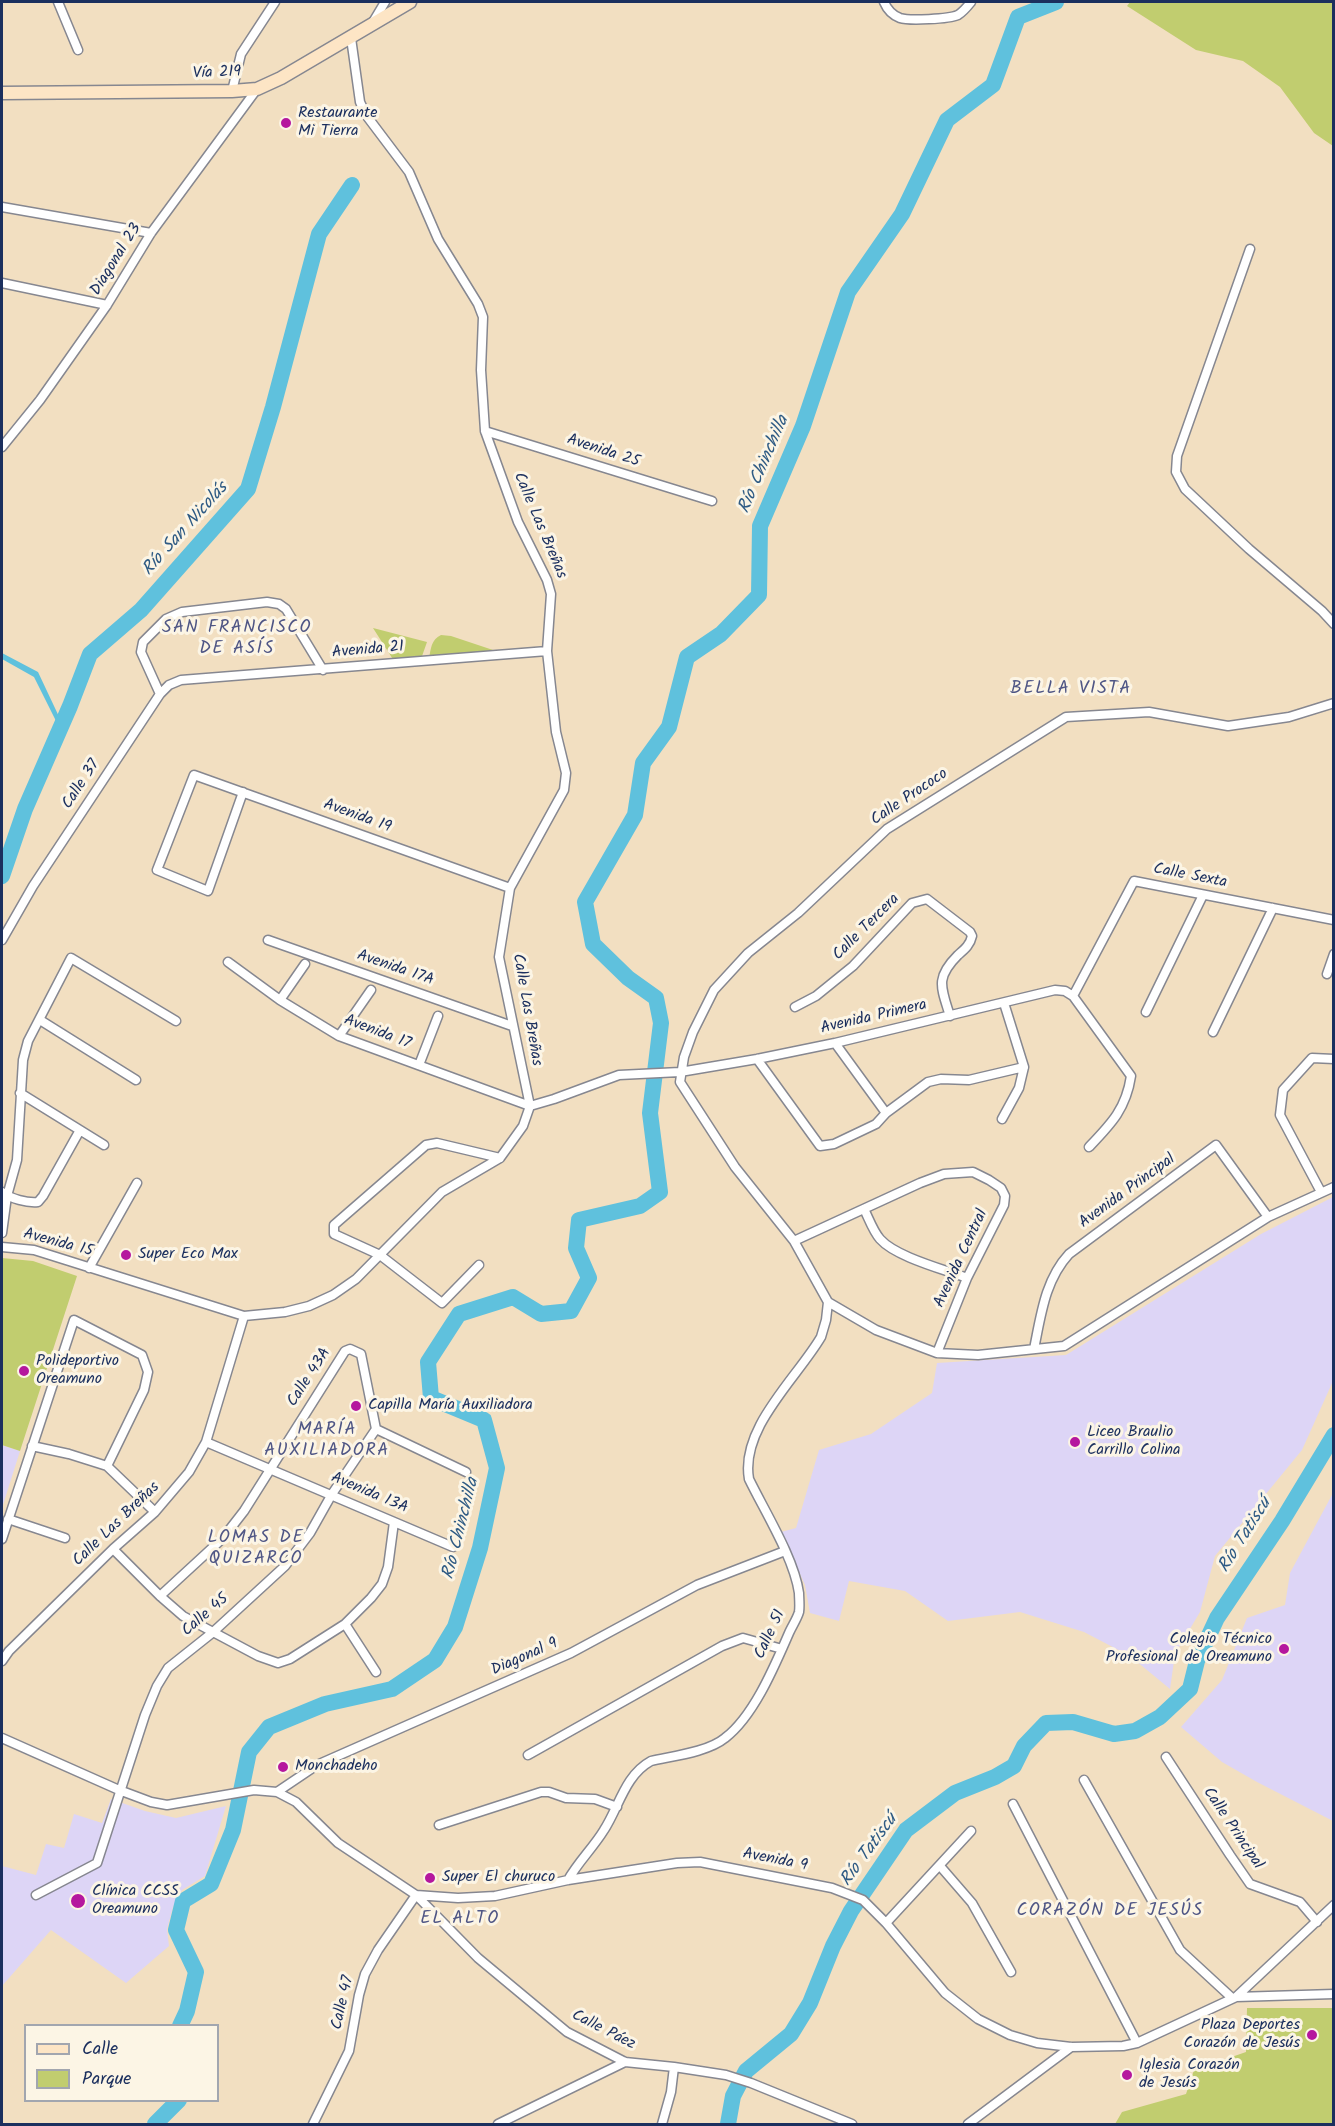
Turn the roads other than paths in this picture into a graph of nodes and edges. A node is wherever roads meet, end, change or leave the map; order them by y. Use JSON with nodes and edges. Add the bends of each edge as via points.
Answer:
{"nodes":[{"id":1,"x":58,"y":2,"type":"edge"},
{"id":2,"x":275,"y":2,"type":"edge"},
{"id":3,"x":385,"y":2,"type":"edge"},
{"id":4,"x":410,"y":2,"type":"edge"},
{"id":5,"x":884,"y":2,"type":"edge"},
{"id":6,"x":971,"y":2,"type":"edge"},
{"id":7,"x":372,"y":24,"type":"junction"},
{"id":8,"x":351,"y":38,"type":"junction"},
{"id":9,"x":78,"y":50,"type":"dead end"},
{"id":10,"x":257,"y":89,"type":"junction"},
{"id":11,"x":232,"y":91,"type":"junction"},
{"id":12,"x":2,"y":93,"type":"edge"},
{"id":13,"x":2,"y":207,"type":"edge"},
{"id":14,"x":151,"y":233,"type":"junction"},
{"id":15,"x":1250,"y":249,"type":"dead end"},
{"id":16,"x":2,"y":283,"type":"edge"},
{"id":17,"x":107,"y":305,"type":"junction"},
{"id":18,"x":485,"y":431,"type":"junction"},
{"id":19,"x":2,"y":447,"type":"edge"},
{"id":20,"x":712,"y":501,"type":"dead end"},
{"id":21,"x":1334,"y":624,"type":"edge"},
{"id":22,"x":547,"y":651,"type":"junction"},
{"id":23,"x":323,"y":670,"type":"junction"},
{"id":24,"x":160,"y":694,"type":"junction"},
{"id":25,"x":1334,"y":703,"type":"edge"},
{"id":26,"x":243,"y":792,"type":"junction"},
{"id":27,"x":510,"y":888,"type":"junction"},
{"id":28,"x":1203,"y":895,"type":"junction"},
{"id":29,"x":1273,"y":908,"type":"junction"},
{"id":30,"x":1334,"y":920,"type":"edge"},
{"id":31,"x":2,"y":940,"type":"edge"},
{"id":32,"x":268,"y":940,"type":"dead end"},
{"id":33,"x":1334,"y":954,"type":"edge"},
{"id":34,"x":228,"y":962,"type":"dead end"},
{"id":35,"x":305,"y":963,"type":"dead end"},
{"id":36,"x":1327,"y":974,"type":"dead end"},
{"id":37,"x":371,"y":990,"type":"dead end"},
{"id":38,"x":1073,"y":996,"type":"junction"},
{"id":39,"x":280,"y":1000,"type":"junction"},
{"id":40,"x":1004,"y":1003,"type":"junction"},
{"id":41,"x":795,"y":1007,"type":"dead end"},
{"id":42,"x":1146,"y":1012,"type":"dead end"},
{"id":43,"x":438,"y":1016,"type":"dead end"},
{"id":44,"x":950,"y":1016,"type":"junction"},
{"id":45,"x":40,"y":1020,"type":"junction"},
{"id":46,"x":176,"y":1021,"type":"dead end"},
{"id":47,"x":512,"y":1026,"type":"junction"},
{"id":48,"x":1213,"y":1032,"type":"dead end"},
{"id":49,"x":339,"y":1036,"type":"junction"},
{"id":50,"x":835,"y":1043,"type":"junction"},
{"id":51,"x":757,"y":1059,"type":"junction"},
{"id":52,"x":1334,"y":1059,"type":"edge"},
{"id":53,"x":419,"y":1065,"type":"junction"},
{"id":54,"x":1024,"y":1067,"type":"junction"},
{"id":55,"x":680,"y":1072,"type":"junction"},
{"id":56,"x":136,"y":1080,"type":"dead end"},
{"id":57,"x":20,"y":1093,"type":"junction"},
{"id":58,"x":530,"y":1106,"type":"junction"},
{"id":59,"x":886,"y":1113,"type":"junction"},
{"id":60,"x":1002,"y":1119,"type":"dead end"},
{"id":61,"x":80,"y":1130,"type":"junction"},
{"id":62,"x":104,"y":1145,"type":"dead end"},
{"id":63,"x":1089,"y":1147,"type":"dead end"},
{"id":64,"x":500,"y":1158,"type":"junction"},
{"id":65,"x":137,"y":1183,"type":"dead end"},
{"id":66,"x":1334,"y":1187,"type":"edge"},
{"id":67,"x":1321,"y":1192,"type":"junction"},
{"id":68,"x":4,"y":1194,"type":"edge"},
{"id":69,"x":864,"y":1209,"type":"junction"},
{"id":70,"x":1268,"y":1217,"type":"junction"},
{"id":71,"x":2,"y":1233,"type":"edge"},
{"id":72,"x":794,"y":1241,"type":"junction"},
{"id":73,"x":2,"y":1247,"type":"edge"},
{"id":74,"x":380,"y":1255,"type":"junction"},
{"id":75,"x":479,"y":1265,"type":"dead end"},
{"id":76,"x":89,"y":1268,"type":"junction"},
{"id":77,"x":967,"y":1278,"type":"junction"},
{"id":78,"x":828,"y":1302,"type":"junction"},
{"id":79,"x":244,"y":1316,"type":"junction"},
{"id":80,"x":1034,"y":1349,"type":"junction"},
{"id":81,"x":937,"y":1353,"type":"junction"},
{"id":82,"x":375,"y":1429,"type":"junction"},
{"id":83,"x":206,"y":1442,"type":"junction"},
{"id":84,"x":32,"y":1446,"type":"junction"},
{"id":85,"x":107,"y":1466,"type":"junction"},
{"id":86,"x":270,"y":1468,"type":"junction"},
{"id":87,"x":466,"y":1472,"type":"dead end"},
{"id":88,"x":332,"y":1494,"type":"junction"},
{"id":89,"x":155,"y":1512,"type":"junction"},
{"id":90,"x":8,"y":1519,"type":"junction"},
{"id":91,"x":394,"y":1522,"type":"junction"},
{"id":92,"x":65,"y":1538,"type":"dead end"},
{"id":93,"x":2,"y":1539,"type":"edge"},
{"id":94,"x":453,"y":1547,"type":"dead end"},
{"id":95,"x":113,"y":1548,"type":"junction"},
{"id":96,"x":784,"y":1551,"type":"junction"},
{"id":97,"x":160,"y":1596,"type":"junction"},
{"id":98,"x":345,"y":1624,"type":"junction"},
{"id":99,"x":212,"y":1632,"type":"junction"},
{"id":100,"x":782,"y":1649,"type":"junction"},
{"id":101,"x":5,"y":1650,"type":"edge"},
{"id":102,"x":2,"y":1660,"type":"edge"},
{"id":103,"x":376,"y":1672,"type":"dead end"},
{"id":104,"x":2,"y":1738,"type":"edge"},
{"id":105,"x":528,"y":1755,"type":"dead end"},
{"id":106,"x":1166,"y":1757,"type":"dead end"},
{"id":107,"x":1084,"y":1780,"type":"dead end"},
{"id":108,"x":119,"y":1790,"type":"junction"},
{"id":109,"x":277,"y":1792,"type":"junction"},
{"id":110,"x":1013,"y":1804,"type":"dead end"},
{"id":111,"x":617,"y":1807,"type":"junction"},
{"id":112,"x":439,"y":1825,"type":"dead end"},
{"id":113,"x":971,"y":1831,"type":"dead end"},
{"id":114,"x":939,"y":1866,"type":"junction"},
{"id":115,"x":568,"y":1880,"type":"junction"},
{"id":116,"x":36,"y":1895,"type":"dead end"},
{"id":117,"x":416,"y":1895,"type":"junction"},
{"id":118,"x":1334,"y":1905,"type":"edge"},
{"id":119,"x":1317,"y":1922,"type":"junction"},
{"id":120,"x":886,"y":1923,"type":"junction"},
{"id":121,"x":1011,"y":1972,"type":"dead end"},
{"id":122,"x":1334,"y":1994,"type":"edge"},
{"id":123,"x":1234,"y":1997,"type":"junction"},
{"id":124,"x":1137,"y":2043,"type":"junction"},
{"id":125,"x":1071,"y":2047,"type":"junction"},
{"id":126,"x":625,"y":2062,"type":"junction"},
{"id":127,"x":674,"y":2067,"type":"junction"},
{"id":128,"x":313,"y":2124,"type":"edge"},
{"id":129,"x":498,"y":2124,"type":"edge"},
{"id":130,"x":662,"y":2124,"type":"edge"},
{"id":131,"x":852,"y":2124,"type":"edge"},
{"id":132,"x":968,"y":2124,"type":"edge"}],
"edges":[{"from":1,"to":9,"type":"street"},
{"from":2,"to":11,"type":"street","via":[[241,54]]},
{"from":3,"to":7,"type":"street"},
{"from":4,"to":7,"type":"main road","name":"Vía 219"},
{"from":5,"to":6,"type":"street","via":[[887,9],[908,20],[955,16]]},
{"from":7,"to":8,"type":"main road","name":"Vía 219"},
{"from":8,"to":10,"type":"main road","name":"Vía 219"},
{"from":8,"to":18,"type":"street","name":"Calle Las Breñas","via":[[360,102],[366,115],[409,172],[438,239],[483,317]]},
{"from":10,"to":11,"type":"main road","name":"Vía 219"},
{"from":10,"to":14,"type":"street","name":"Diagonal 23"},
{"from":11,"to":12,"type":"main road","name":"Vía 219"},
{"from":13,"to":14,"type":"street"},
{"from":14,"to":17,"type":"street","name":"Diagonal 23"},
{"from":15,"to":21,"type":"street","via":[[1177,456],[1176,472],[1185,489]]},
{"from":16,"to":17,"type":"street"},
{"from":17,"to":19,"type":"street","name":"Diagonal 23"},
{"from":18,"to":20,"type":"street","name":"Avenida 25"},
{"from":18,"to":22,"type":"street","name":"Calle Las Breñas","via":[[518,522],[547,580]]},
{"from":22,"to":23,"type":"street","name":"Avenida 21"},
{"from":22,"to":27,"type":"street","name":"Calle Las Breñas","via":[[556,732],[566,773],[564,790]]},
{"from":23,"to":24,"type":"street","name":"Avenida 21","via":[[181,680]]},
{"from":23,"to":24,"type":"street","via":[[286,609],[279,604],[182,612],[166,619],[143,642],[141,652]]},
{"from":24,"to":31,"type":"street","name":"Calle 37","via":[[33,886]]},
{"from":25,"to":55,"type":"street","name":"Calle Prococo","via":[[1289,717],[1228,726],[1149,712],[1066,717],[887,829],[798,913],[748,953],[714,990],[693,1032]]},
{"from":26,"to":26,"type":"street","name":"Avenida 19","via":[[208,891],[157,870],[194,775]]},
{"from":26,"to":27,"type":"street","name":"Avenida 19"},
{"from":27,"to":47,"type":"street","name":"Calle Las Breñas","via":[[499,957]]},
{"from":28,"to":29,"type":"street","name":"Calle Sexta"},
{"from":28,"to":38,"type":"street","name":"Calle Sexta","via":[[1134,881]]},
{"from":28,"to":42,"type":"street"},
{"from":29,"to":30,"type":"street","name":"Calle Sexta"},
{"from":29,"to":48,"type":"street"},
{"from":32,"to":47,"type":"street","name":"Avenida 17A"},
{"from":33,"to":36,"type":"street"},
{"from":34,"to":39,"type":"street","name":"Avenida 17"},
{"from":35,"to":39,"type":"street"},
{"from":37,"to":49,"type":"street"},
{"from":38,"to":40,"type":"street","name":"Avenida Primera","via":[[1055,990]]},
{"from":38,"to":63,"type":"street","via":[[1131,1076],[1121,1110]]},
{"from":39,"to":49,"type":"street","name":"Avenida 17"},
{"from":40,"to":44,"type":"street","name":"Avenida Primera"},
{"from":40,"to":54,"type":"street"},
{"from":41,"to":44,"type":"street","name":"Calle Tercera","via":[[816,996],[853,966],[912,903],[927,899],[972,936],[970,944],[942,977]]},
{"from":43,"to":53,"type":"street"},
{"from":44,"to":50,"type":"street","name":"Avenida Primera"},
{"from":45,"to":46,"type":"street","via":[[71,958]]},
{"from":45,"to":56,"type":"street"},
{"from":45,"to":57,"type":"street","via":[[27,1041]]},
{"from":47,"to":58,"type":"street","name":"Calle Las Breñas"},
{"from":49,"to":53,"type":"street","name":"Avenida 17"},
{"from":50,"to":51,"type":"street","name":"Avenida Primera"},
{"from":50,"to":59,"type":"street"},
{"from":51,"to":55,"type":"street","name":"Avenida Primera"},
{"from":51,"to":59,"type":"street","via":[[820,1146],[834,1144],[876,1124]]},
{"from":52,"to":67,"type":"street","via":[[1312,1058],[1283,1090],[1280,1115]]},
{"from":53,"to":58,"type":"street","name":"Avenida 17"},
{"from":54,"to":59,"type":"street","via":[[969,1080],[928,1082]]},
{"from":54,"to":60,"type":"street","via":[[1019,1088]]},
{"from":55,"to":58,"type":"street","via":[[612,1077]]},
{"from":55,"to":72,"type":"street","via":[[684,1091],[735,1167]]},
{"from":57,"to":61,"type":"street"},
{"from":57,"to":68,"type":"street","via":[[17,1160]]},
{"from":58,"to":64,"type":"street","via":[[523,1126]]},
{"from":61,"to":62,"type":"street"},
{"from":61,"to":68,"type":"street","via":[[38,1202]]},
{"from":64,"to":74,"type":"street","via":[[442,1192]]},
{"from":64,"to":74,"type":"street","via":[[437,1143],[426,1145],[334,1225],[334,1233]]},
{"from":65,"to":76,"type":"street"},
{"from":66,"to":67,"type":"street"},
{"from":67,"to":70,"type":"street"},
{"from":68,"to":71,"type":"street"},
{"from":69,"to":72,"type":"street","name":"Avenida Central"},
{"from":69,"to":77,"type":"street","via":[[878,1237],[887,1245]]},
{"from":69,"to":77,"type":"street","name":"Avenida Central","via":[[944,1174],[973,1172],[1001,1188],[1004,1205]]},
{"from":70,"to":80,"type":"street","via":[[1064,1346]]},
{"from":70,"to":80,"type":"street","name":"Avenida Principal","via":[[1216,1145],[1059,1264],[1046,1296]]},
{"from":72,"to":78,"type":"street"},
{"from":73,"to":76,"type":"street","name":"Avenida 15","via":[[34,1250]]},
{"from":74,"to":75,"type":"street","via":[[442,1303]]},
{"from":74,"to":79,"type":"street","via":[[356,1279],[309,1306]]},
{"from":76,"to":79,"type":"street","name":"Avenida 15"},
{"from":77,"to":81,"type":"street","name":"Avenida Central"},
{"from":78,"to":81,"type":"street","via":[[876,1330]]},
{"from":78,"to":96,"type":"street","name":"Calle 51","via":[[821,1337],[758,1428],[748,1457],[749,1479]]},
{"from":79,"to":83,"type":"street","name":"Calle Las Breñas"},
{"from":80,"to":81,"type":"street","via":[[978,1355]]},
{"from":82,"to":86,"type":"street","name":"Calle 43A","via":[[361,1354],[345,1352]]},
{"from":82,"to":87,"type":"street"},
{"from":82,"to":88,"type":"street","name":"Calle 45"},
{"from":83,"to":86,"type":"street","name":"Avenida 13A"},
{"from":83,"to":89,"type":"street","name":"Calle Las Breñas","via":[[189,1472]]},
{"from":84,"to":85,"type":"street"},
{"from":84,"to":85,"type":"street","via":[[74,1320],[142,1355],[148,1372],[144,1390]]},
{"from":84,"to":90,"type":"street"},
{"from":85,"to":89,"type":"street"},
{"from":86,"to":88,"type":"street","name":"Avenida 13A"},
{"from":86,"to":97,"type":"street","name":"Calle 43A","via":[[222,1538]]},
{"from":88,"to":91,"type":"street","name":"Avenida 13A"},
{"from":88,"to":99,"type":"street","name":"Calle 45","via":[[285,1566]]},
{"from":89,"to":95,"type":"street","name":"Calle Las Breñas"},
{"from":90,"to":92,"type":"street"},
{"from":90,"to":93,"type":"street"},
{"from":91,"to":94,"type":"street","name":"Avenida 13A"},
{"from":91,"to":98,"type":"street","via":[[382,1584]]},
{"from":95,"to":97,"type":"street"},
{"from":95,"to":101,"type":"street","name":"Calle Las Breñas"},
{"from":96,"to":100,"type":"street","name":"Calle 51","via":[[795,1577],[799,1612]]},
{"from":96,"to":109,"type":"street","name":"Diagonal 9","via":[[697,1585],[571,1653],[317,1765]]},
{"from":97,"to":99,"type":"street","via":[[183,1616]]},
{"from":98,"to":99,"type":"street","via":[[278,1663]]},
{"from":98,"to":103,"type":"street"},
{"from":99,"to":108,"type":"street","name":"Calle 45","via":[[168,1668],[157,1686]]},
{"from":100,"to":105,"type":"street","via":[[743,1638],[722,1646]]},
{"from":100,"to":111,"type":"street","name":"Calle 51","via":[[756,1700],[726,1738],[642,1766],[633,1774]]},
{"from":101,"to":102,"type":"street","name":"Calle Las Breñas"},
{"from":104,"to":108,"type":"street"},
{"from":106,"to":119,"type":"street","name":"Calle Principal","via":[[1250,1884],[1300,1902]]},
{"from":107,"to":123,"type":"street","via":[[1180,1950]]},
{"from":108,"to":109,"type":"street","via":[[167,1805],[254,1790]]},
{"from":108,"to":116,"type":"street","name":"Calle 45","via":[[97,1863]]},
{"from":109,"to":117,"type":"street","name":"Avenida 9","via":[[296,1802],[338,1843]]},
{"from":110,"to":124,"type":"street"},
{"from":111,"to":112,"type":"street","via":[[595,1799],[541,1792]]},
{"from":111,"to":115,"type":"street","name":"Calle 51"},
{"from":113,"to":114,"type":"street"},
{"from":114,"to":120,"type":"street"},
{"from":114,"to":121,"type":"street","via":[[972,1903]]},
{"from":115,"to":117,"type":"street","name":"Avenida 9","via":[[495,1896]]},
{"from":115,"to":120,"type":"street","name":"Avenida 9","via":[[700,1862],[845,1891],[863,1900]]},
{"from":117,"to":126,"type":"street","name":"Calle Páez","via":[[478,1958],[567,2032]]},
{"from":117,"to":128,"type":"street","name":"Calle 47","via":[[366,1974],[349,2051]]},
{"from":118,"to":119,"type":"street"},
{"from":119,"to":123,"type":"street"},
{"from":120,"to":125,"type":"street","name":"Avenida 9","via":[[945,1993],[978,2019],[1010,2035]]},
{"from":122,"to":123,"type":"street"},
{"from":123,"to":124,"type":"street","name":"Avenida 9"},
{"from":124,"to":125,"type":"street","name":"Avenida 9"},
{"from":125,"to":132,"type":"street"},
{"from":126,"to":127,"type":"street","name":"Calle Páez"},
{"from":126,"to":129,"type":"street"},
{"from":127,"to":130,"type":"street"},
{"from":127,"to":131,"type":"street","name":"Calle Páez","via":[[751,2083]]}]}
